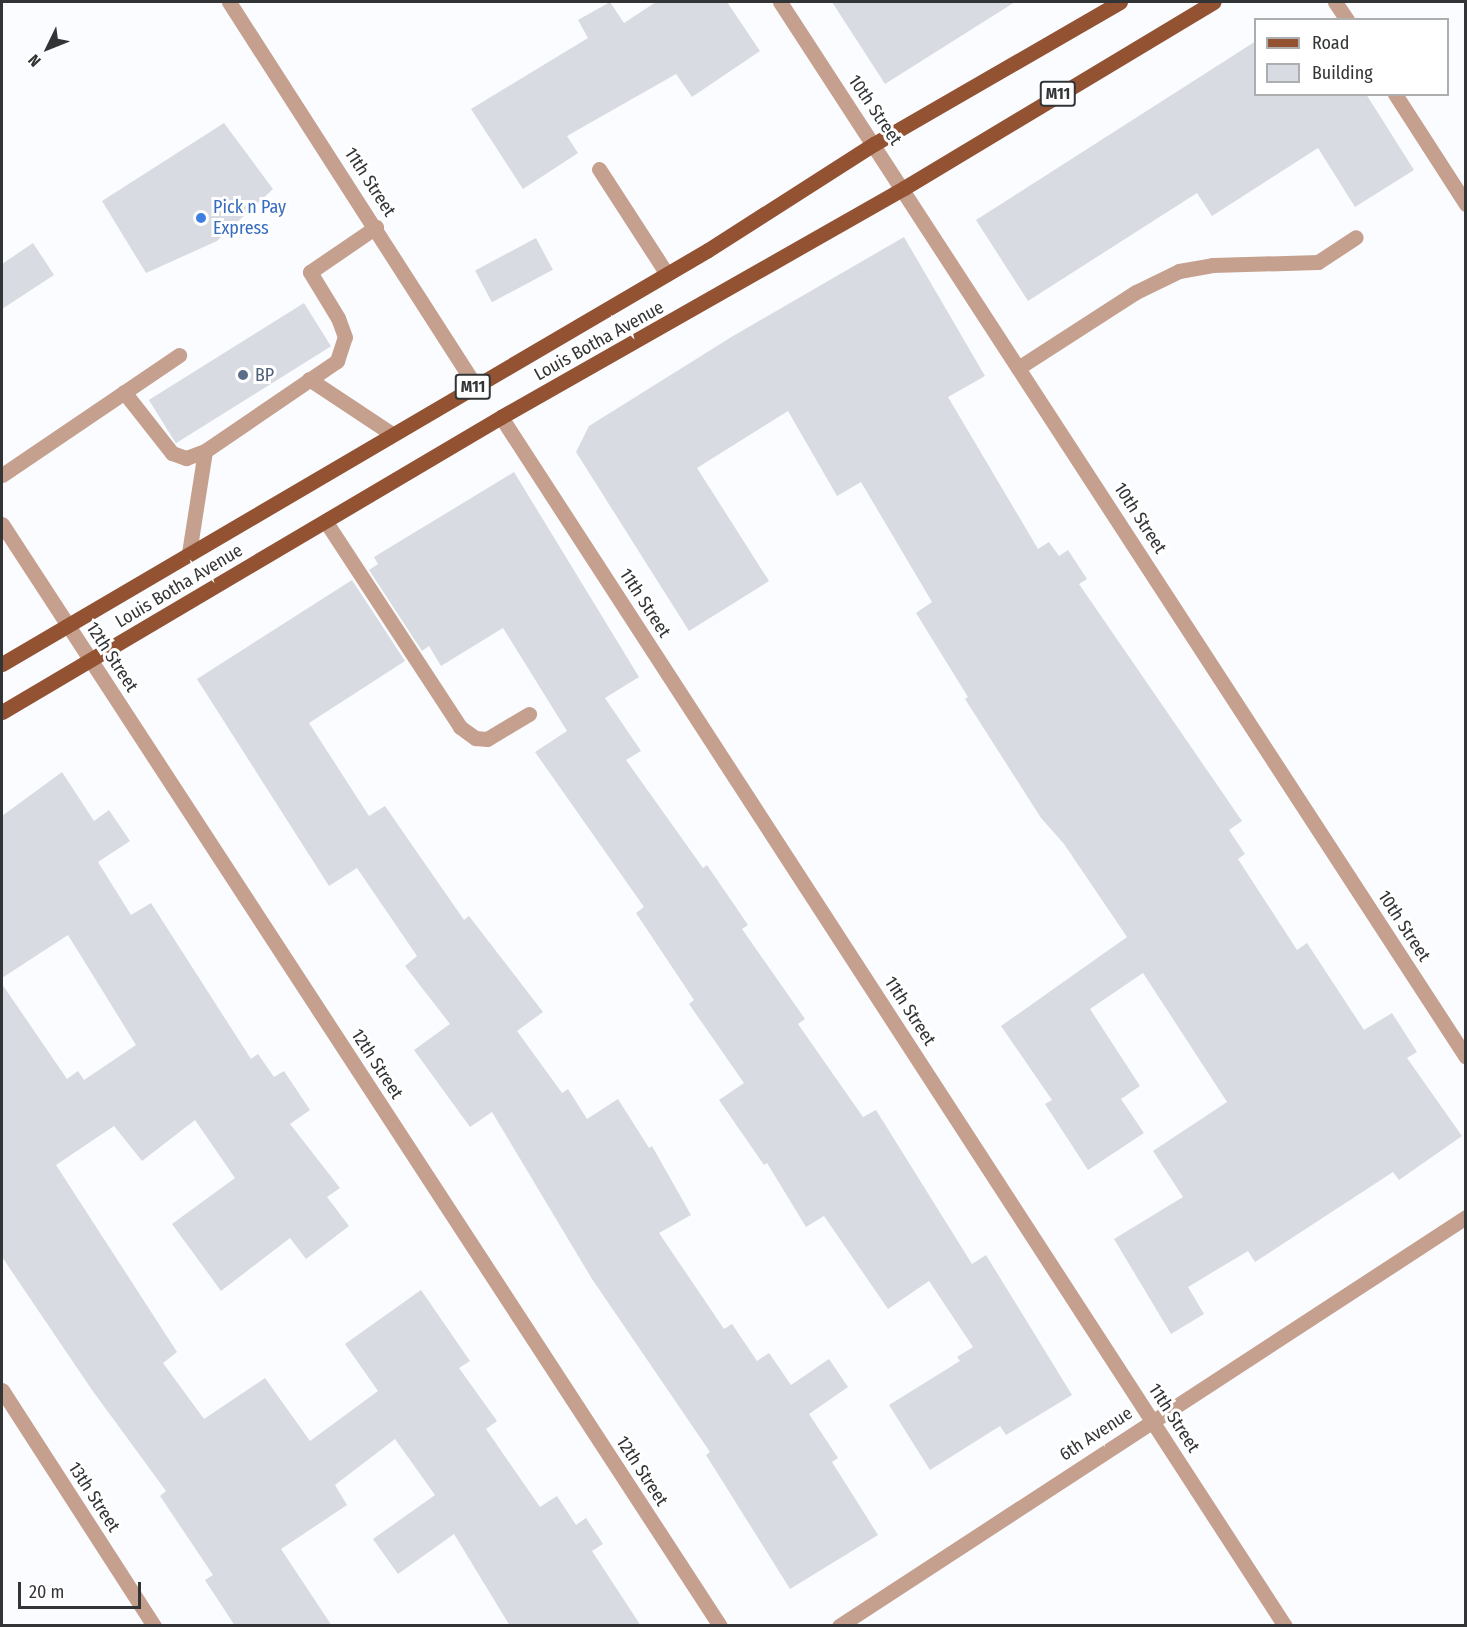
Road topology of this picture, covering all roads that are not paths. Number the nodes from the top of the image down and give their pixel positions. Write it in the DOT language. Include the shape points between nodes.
graph roads {
  1 [pos="229,2"];
  2 [pos="780,2"];
  3 [pos="1120,2"];
  4 [pos="1213,2"];
  5 [pos="1335,2"];
  6 [pos="1346,18"];
  7 [pos="1396,96"];
  8 [pos="874,144"];
  9 [pos="599,169"];
  10 [pos="904,188"];
  11 [pos="1466,204"];
  12 [pos="376,227"];
  13 [pos="1356,237"];
  14 [pos="667,274"];
  15 [pos="179,355"];
  16 [pos="1018,368"];
  17 [pos="309,379"];
  18 [pos="476,385"];
  19 [pos="124,392"];
  20 [pos="501,417"];
  21 [pos="392,434"];
  22 [pos="205,451"];
  23 [pos="2,475"];
  24 [pos="326,522"];
  25 [pos="2,524"];
  26 [pos="189,553"];
  27 [pos="68,624"];
  28 [pos="91,661"];
  29 [pos="2,664"];
  30 [pos="2,712"];
  31 [pos="529,714"];
  32 [pos="1466,1057"];
  33 [pos="1466,1217"];
  34 [pos="2,1390"];
  35 [pos="1153,1421"];
  36 [pos="154,1626"];
  37 [pos="720,1626"];
  38 [pos="839,1626"];
  39 [pos="1285,1626"];
  1 -- 12 [label="street, 11th Street"];
  2 -- 8 [label="street, 10th Street"];
  3 -- 8 [label="main road, Louis Botha Avenue / M11"];
  4 -- 10 [label="main road, Louis Botha Avenue / M11"];
  5 -- 6 [label="street"];
  7 -- 11 [label="street"];
  8 -- 10 [label="street, 10th Street"];
  8 -- 14 [label="main road, Louis Botha Avenue / M11"];
  9 -- 14 [label="street"];
  10 -- 16 [label="street, 10th Street"];
  10 -- 20 [label="main road, Louis Botha Avenue / M11"];
  12 -- 17 [label="street" via="310,272 339,318 345,338 337,361"];
  12 -- 18 [label="street, 11th Street"];
  13 -- 16 [label="street" via="1318,262 1212,265 1179,271 1136,292"];
  14 -- 18 [label="main road, Louis Botha Avenue / M11"];
  15 -- 19 [label="street"];
  16 -- 32 [label="street, 10th Street"];
  17 -- 21 [label="street"];
  17 -- 22 [label="street"];
  18 -- 21 [label="main road, Louis Botha Avenue / M11"];
  19 -- 22 [label="street" via="172,453 186,458"];
  19 -- 23 [label="street"];
  20 -- 24 [label="main road, Louis Botha Avenue / M11"];
  20 -- 35 [label="street, 11th Street"];
  21 -- 26 [label="main road, Louis Botha Avenue / M11"];
  22 -- 26 [label="street"];
  24 -- 28 [label="main road, Louis Botha Avenue / M11"];
  24 -- 31 [label="street" via="460,727 475,738 487,739"];
  25 -- 27 [label="street, 12th Street"];
  26 -- 27 [label="main road, Louis Botha Avenue / M11"];
  27 -- 28 [label="street, 12th Street"];
  27 -- 29 [label="main road, Louis Botha Avenue / M11"];
  28 -- 30 [label="main road, Louis Botha Avenue / M11"];
  28 -- 37 [label="street, 12th Street"];
  33 -- 35 [label="street, 6th Avenue"];
  34 -- 36 [label="street, 13th Street"];
  35 -- 38 [label="street, 6th Avenue"];
  35 -- 39 [label="street, 11th Street"];
}
